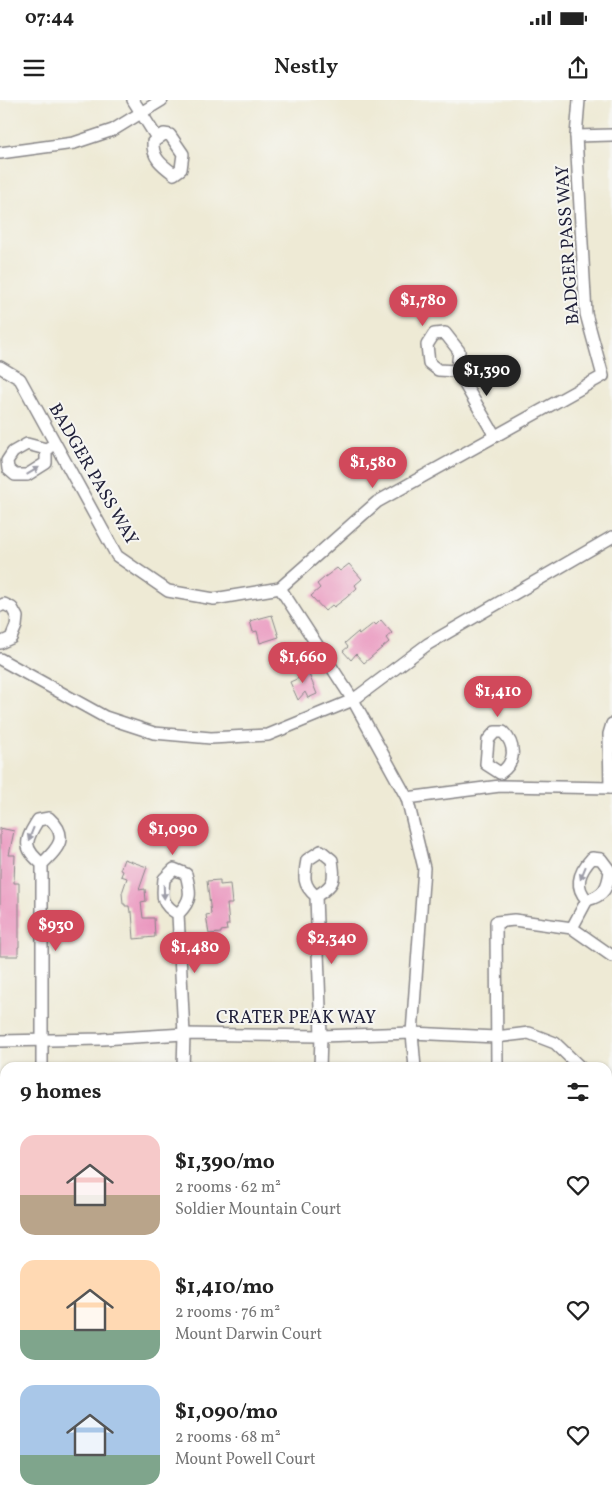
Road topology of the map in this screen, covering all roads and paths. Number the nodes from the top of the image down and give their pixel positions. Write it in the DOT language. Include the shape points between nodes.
graph roads {
  1 [pos="133,100"];
  2 [pos="162,100"];
  3 [pos="579,100"];
  4 [pos="141,114"];
  5 [pos="612,135"];
  6 [pos="576,136"];
  7 [pos="157,138"];
  8 [pos="0,153"];
  9 [pos="0,367"];
  10 [pos="457,372"];
  11 [pos="495,436"];
  12 [pos="612,537"];
  13 [pos="280,588"];
  14 [pos="0,606"];
  15 [pos="0,643"];
  16 [pos="0,659"];
  17 [pos="353,700"];
  18 [pos="612,724"];
  19 [pos="500,773"];
  20 [pos="500,786"];
  21 [pos="611,788"];
  22 [pos="408,798"];
  23 [pos="42,864"];
  24 [pos="316,896"];
  25 [pos="587,900"];
  26 [pos="178,914"];
  27 [pos="572,928"];
  28 [pos="612,956"];
  29 [pos="412,1033"];
  30 [pos="184,1034"];
  31 [pos="321,1036"];
  32 [pos="496,1037"];
  33 [pos="43,1040"];
  34 [pos="0,1041"];
  35 [pos="42,1062"];
  36 [pos="183,1062"];
  37 [pos="320,1062"];
  38 [pos="414,1062"];
  39 [pos="497,1062"];
  40 [pos="575,1062"];
  1 -- 4 [label="street"];
  2 -- 4 [label="street"];
  3 -- 6 [label="street, BADGER PASS WAY"];
  4 -- 7 [label="street"];
  4 -- 8 [label="street" via="113,130 74,143"];
  5 -- 6 [label="street"];
  6 -- 11 [label="street, BADGER PASS WAY" via="586,314 603,376"];
  9 -- 13 [label="street, BADGER PASS WAY" via="20,379 51,447 117,556 168,591 214,599"];
  10 -- 11 [label="street"];
  11 -- 13 [label="street, BADGER PASS WAY" via="377,502"];
  12 -- 17 [label="street" via="428,644"];
  13 -- 17 [label="street"];
  14 -- 15 [label="street" via="4,604 12,608 17,617 10,638"];
  16 -- 17 [label="street" via="105,717 154,733 211,738 268,735"];
  17 -- 22 [label="street"];
  18 -- 21 [label="street" via="609,734"];
  19 -- 20 [label="street"];
  20 -- 21 [label="street"];
  20 -- 22 [label="street"];
  22 -- 29 [label="street" via="424,868"];
  23 -- 33 [label="street"];
  24 -- 31 [label="street"];
  25 -- 27 [label="street"];
  26 -- 30 [label="street"];
  27 -- 28 [label="street"];
  27 -- 32 [label="street" via="514,920 496,922"];
  29 -- 31 [label="street, CRATER PEAK WAY"];
  29 -- 32 [label="street, CRATER PEAK WAY"];
  29 -- 38 [label="street"];
  30 -- 31 [label="street, CRATER PEAK WAY"];
  30 -- 33 [label="street, CRATER PEAK WAY"];
  30 -- 36 [label="street"];
  31 -- 37 [label="street"];
  32 -- 39 [label="street"];
  32 -- 40 [label="street, CRATER PEAK WAY" via="528,1033 555,1043"];
  33 -- 34 [label="street, CRATER PEAK WAY"];
  33 -- 35 [label="street"];
}
